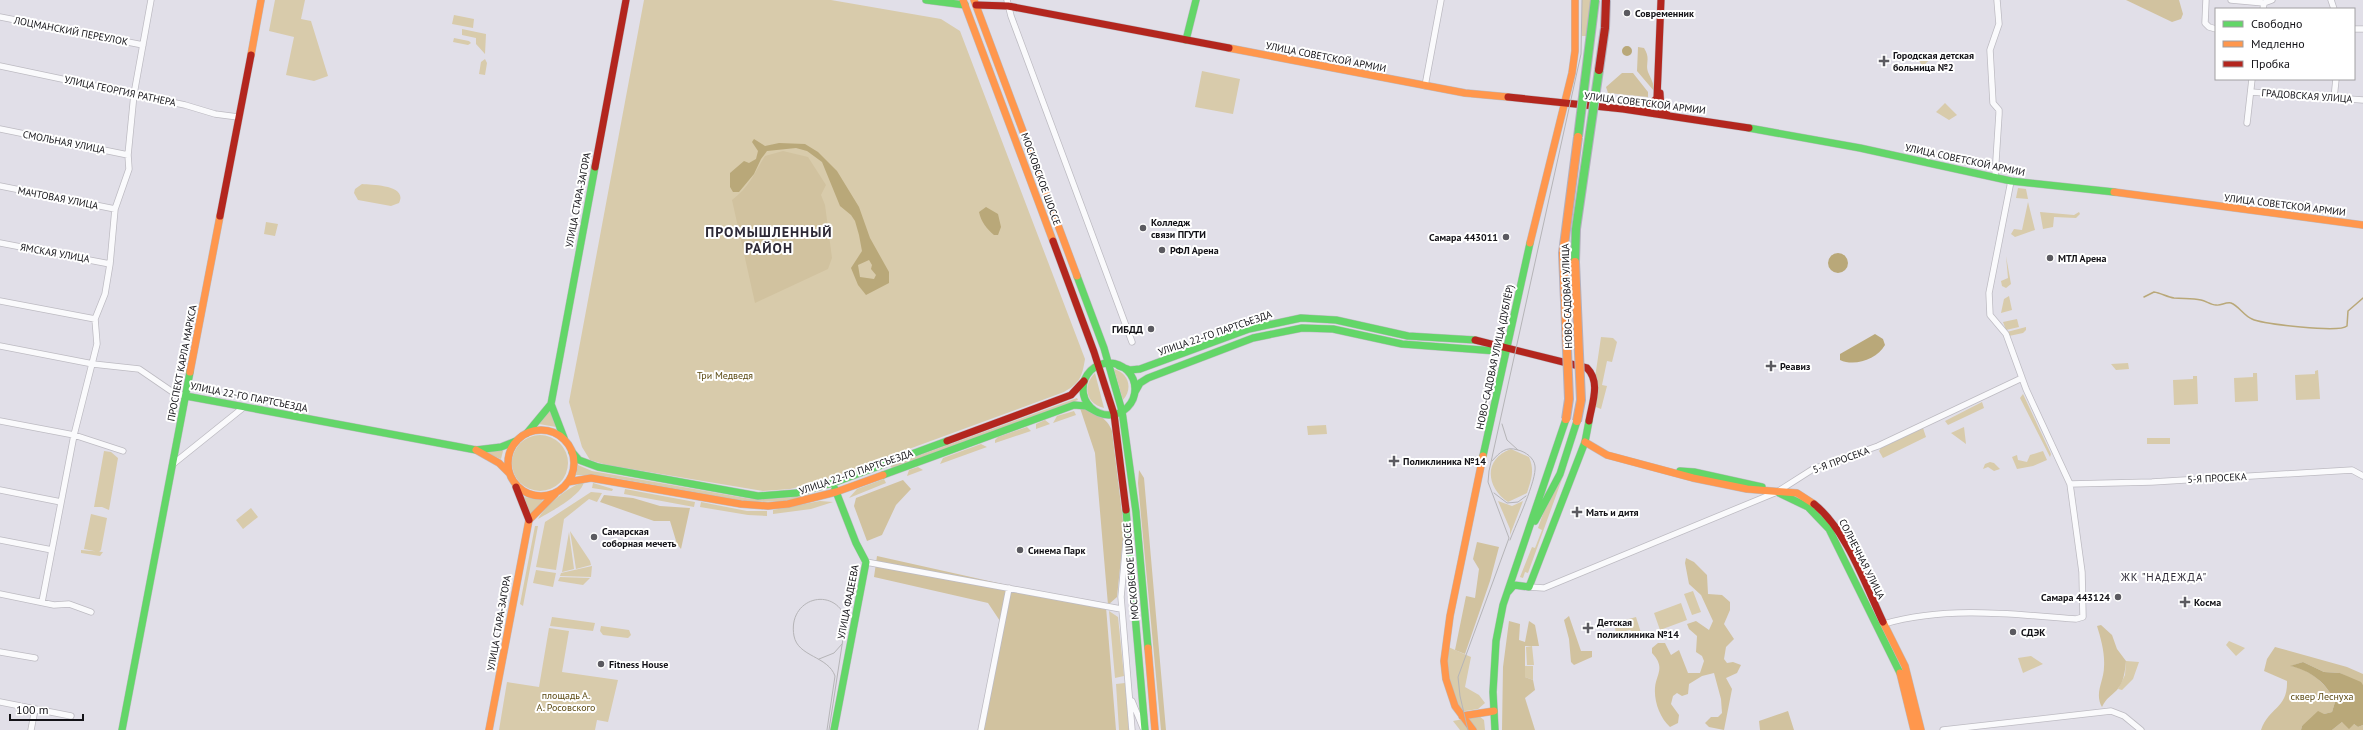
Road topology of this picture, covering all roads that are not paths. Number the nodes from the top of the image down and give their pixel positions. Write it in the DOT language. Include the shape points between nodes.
graph roads {
  1 [pos="151,0"];
  2 [pos="261,0"];
  3 [pos="626,0"];
  4 [pos="926,0"];
  5 [pos="1196,0"];
  6 [pos="1441,0"];
  7 [pos="1575,0"];
  8 [pos="1595,0"];
  9 [pos="1606,0"];
  10 [pos="1660,0"];
  11 [pos="1997,0"];
  12 [pos="2206,0"];
  13 [pos="2231,0"];
  14 [pos="2272,0"];
  15 [pos="970,3"];
  16 [pos="1007,3"];
  17 [pos="2263,6"];
  18 [pos="0,17"];
  19 [pos="2215,29"];
  20 [pos="1186,40"];
  21 [pos="143,45"];
  22 [pos="0,66"];
  23 [pos="1659,70"];
  24 [pos="2252,80"];
  25 [pos="2336,80"];
  26 [pos="1425,86"];
  27 [pos="2251,92"];
  28 [pos="134,94"];
  29 [pos="2334,98"];
  30 [pos="2363,100"];
  31 [pos="1565,104"];
  32 [pos="1623,109"];
  33 [pos="1671,115"];
  34 [pos="238,117"];
  35 [pos="2247,123"];
  36 [pos="0,129"];
  37 [pos="128,155"];
  38 [pos="1995,176"];
  39 [pos="2011,181"];
  40 [pos="0,186"];
  41 [pos="115,210"];
  42 [pos="2363,225"];
  43 [pos="0,243"];
  44 [pos="110,264"];
  45 [pos="0,300"];
  46 [pos="95,319"];
  47 [pos="1132,342"];
  48 [pos="0,346"];
  49 [pos="1507,348"];
  50 [pos="93,364"];
  51 [pos="1103,364"];
  52 [pos="1119,366"];
  53 [pos="2022,378"];
  54 [pos="1084,381"];
  55 [pos="1135,392"];
  56 [pos="186,396"];
  57 [pos="551,404"];
  58 [pos="244,407"];
  59 [pos="1095,411"];
  60 [pos="1118,412"];
  61 [pos="0,421"];
  62 [pos="527,432"];
  63 [pos="74,435"];
  64 [pos="564,438"];
  65 [pos="516,441"];
  66 [pos="1585,442"];
  67 [pos="476,450"];
  68 [pos="123,451"];
  69 [pos="572,452"];
  70 [pos="887,463"];
  71 [pos="173,464"];
  72 [pos="872,469"];
  73 [pos="890,472"];
  74 [pos="509,473"];
  75 [pos="2363,476"];
  76 [pos="875,478"];
  77 [pos="568,482"];
  78 [pos="514,483"];
  79 [pos="833,483"];
  80 [pos="2070,484"];
  81 [pos="0,490"];
  82 [pos="836,492"];
  83 [pos="1777,492"];
  84 [pos="555,494"];
  85 [pos="61,502"];
  86 [pos="1130,512"];
  87 [pos="529,520"];
  88 [pos="1128,530"];
  89 [pos="1528,534"];
  90 [pos="0,540"];
  91 [pos="52,550"];
  92 [pos="866,562"];
  93 [pos="1529,587"];
  94 [pos="1009,588"];
  95 [pos="0,594"];
  96 [pos="1506,594"];
  97 [pos="42,602"];
  98 [pos="1121,609"];
  99 [pos="91,612"];
  100 [pos="1884,624"];
  101 [pos="0,652"];
  102 [pos="35,658"];
  103 [pos="1130,695"];
  104 [pos="0,702"];
  105 [pos="36,709"];
  106 [pos="1494,711"];
  107 [pos="71,716"];
  108 [pos="1462,716"];
  109 [pos="31,730"];
  110 [pos="122,730"];
  111 [pos="489,730"];
  112 [pos="834,730"];
  113 [pos="982,730"];
  114 [pos="1132,730"];
  115 [pos="1144,730"];
  116 [pos="1150,730"];
  117 [pos="1155,730"];
  118 [pos="1473,730"];
  119 [pos="1495,730"];
  120 [pos="1914,730"];
  121 [pos="1921,730"];
  122 [pos="1943,730"];
  123 [pos="2141,730"];
  1 -- 21 [label="street"];
  2 -- 34 [label="main road, ПРОСПЕКТ КАРЛА МАРКСА"];
  3 -- 57 [label="main road, УЛИЦА СТАРА-ЗАГОРА"];
  4 -- 15 [label="main road, УЛИЦА СОВЕТСКОЙ АРМИИ"];
  5 -- 20 [label="main road"];
  6 -- 26 [label="street"];
  7 -- 31 [label="main road, НОВО-САДОВАЯ УЛИЦА (ДУБЛЁР)" via="1574,62"];
  8 -- 89 [label="main road, НОВО-САДОВАЯ УЛИЦА, bridge" via="1563,253 1569,399 1564,428 1542,486"];
  9 -- 89 [label="main road, НОВО-САДОВАЯ УЛИЦА, bridge" via="1605,28 1576,229 1575,283 1581,400 1575,431 1560,474"];
  10 -- 23 [label="main road"];
  11 -- 38 [label="street" via="1999,24 1990,50 1993,103 1999,110"];
  12 -- 19 [label="street" via="2205,23"];
  13 -- 17 [label="street"];
  14 -- 17 [label="street"];
  15 -- 16 [label="main road, УЛИЦА СОВЕТСКОЙ АРМИИ"];
  15 -- 51 [label="main road, МОСКОВСКОЕ ШОССЕ"];
  16 -- 20 [label="main road, УЛИЦА СОВЕТСКОЙ АРМИИ"];
  16 -- 47 [label="street"];
  18 -- 21 [label="street, ЛОЦМАНСКИЙ ПЕРЕУЛОК"];
  20 -- 26 [label="main road, УЛИЦА СОВЕТСКОЙ АРМИИ"];
  21 -- 28 [label="street"];
  22 -- 28 [label="street, УЛИЦА ГЕОРГИЯ РАТНЕРА"];
  23 -- 32 [label="main road" via="1658,95 1655,102 1645,107"];
  23 -- 33 [label="main road" via="1661,108"];
  24 -- 27 [label="street"];
  25 -- 29 [label="street"];
  26 -- 31 [label="main road, УЛИЦА СОВЕТСКОЙ АРМИИ"];
  27 -- 29 [label="street, ГРАДОВСКАЯ УЛИЦА"];
  27 -- 35 [label="street"];
  28 -- 34 [label="street, УЛИЦА ГЕОРГИЯ РАТНЕРА" via="214,114"];
  28 -- 37 [label="street"];
  29 -- 30 [label="street, ГРАДОВСКАЯ УЛИЦА"];
  31 -- 32 [label="main road, УЛИЦА СОВЕТСКОЙ АРМИИ"];
  31 -- 49 [label="main road, НОВО-САДОВАЯ УЛИЦА (ДУБЛЁР)" via="1541,195"];
  32 -- 33 [label="main road, УЛИЦА СОВЕТСКОЙ АРМИИ"];
  33 -- 38 [label="main road, УЛИЦА СОВЕТСКОЙ АРМИИ" via="1860,148"];
  34 -- 56 [label="main road, ПРОСПЕКТ КАРЛА МАРКСА"];
  36 -- 37 [label="street, СМОЛЬНАЯ УЛИЦА"];
  37 -- 41 [label="street" via="129,169"];
  38 -- 39 [label="main road, УЛИЦА СОВЕТСКОЙ АРМИИ"];
  39 -- 42 [label="main road, УЛИЦА СОВЕТСКОЙ АРМИИ"];
  39 -- 53 [label="street" via="1989,306 1992,319 2006,334"];
  40 -- 41 [label="street, МАЧТОВАЯ УЛИЦА"];
  41 -- 44 [label="street"];
  43 -- 44 [label="street, ЯМСКАЯ УЛИЦА"];
  44 -- 46 [label="street" via="105,294"];
  45 -- 46 [label="street"];
  46 -- 50 [label="street" via="97,344"];
  48 -- 50 [label="street, УЛИЦА 22-ГО ПАРТСЪЕЗДА"];
  49 -- 52 [label="main road, УЛИЦА 22-ГО ПАРТСЪЕЗДА" via="1483,340 1408,336 1336,320 1301,318 1262,325 1140,369 1130,370"];
  49 -- 55 [label="main road, УЛИЦА 22-ГО ПАРТСЪЕЗДА" via="1496,351 1402,344 1333,329 1295,328 1253,338 1148,378 1140,383"];
  49 -- 66 [label="main road, УЛИЦА 22-ГО ПАРТСЪЕЗДА" via="1583,367 1593,374 1596,382"];
  49 -- 108 [label="main road, НОВО-САДОВАЯ УЛИЦА (ДУБЛЁР)" via="1462,555 1444,661 1446,679 1455,706"];
  50 -- 56 [label="street, УЛИЦА 22-ГО ПАРТСЪЕЗДА" via="139,369 174,393"];
  50 -- 63 [label="street"];
  51 -- 52 [label="main road"];
  51 -- 54 [label="main road" via="1089,372"];
  51 -- 60 [label="main road, МОСКОВСКОЕ ШОССЕ"];
  52 -- 55 [label="main road" via="1133,380"];
  53 -- 80 [label="street"];
  53 -- 83 [label="street, 5-Я ПРОСЕКА" via="1878,446 1813,468"];
  54 -- 59 [label="main road" via="1083,395"];
  54 -- 70 [label="main road, УЛИЦА 22-ГО ПАРТСЪЕЗДА" via="1070,395"];
  55 -- 60 [label="main road" via="1130,404"];
  56 -- 58 [label="main road, УЛИЦА 22-ГО ПАРТСЪЕЗДА"];
  56 -- 71 [label="main road, ПРОСПЕКТ КАРЛА МАРКСА"];
  57 -- 62 [label="main road"];
  57 -- 64 [label="main road"];
  58 -- 67 [label="main road, УЛИЦА 22-ГО ПАРТСЪЕЗДА"];
  58 -- 71 [label="street"];
  59 -- 60 [label="main road" via="1106,415"];
  59 -- 73 [label="main road, УЛИЦА 22-ГО ПАРТСЪЕЗДА" via="1086,406 1074,405"];
  60 -- 86 [label="main road, МОСКОВСКОЕ ШОССЕ"];
  60 -- 88 [label="main road, МОСКОВСКОЕ ШОССЕ"];
  60 -- 117 [label="main road, МОСКОВСКОЕ ШОССЕ" via="1133,489"];
  61 -- 63 [label="street"];
  62 -- 64 [label="main road" via="539,429"];
  62 -- 65 [label="main road"];
  63 -- 68 [label="street"];
  63 -- 85 [label="street"];
  64 -- 69 [label="main road"];
  65 -- 67 [label="main road, УЛИЦА 22-ГО ПАРТСЪЕЗДА" via="501,447"];
  65 -- 74 [label="main road" via="508,461"];
  66 -- 83 [label="main road" via="1607,455 1668,470 1749,483"];
  66 -- 93 [label="main road"];
  67 -- 74 [label="main road, УЛИЦА 22-ГО ПАРТСЪЕЗДА" via="499,463"];
  69 -- 77 [label="main road" via="574,464"];
  69 -- 79 [label="main road, УЛИЦА 22-ГО ПАРТСЪЕЗДА" via="579,460 594,466 739,494 778,496"];
  70 -- 72 [label="main road, УЛИЦА 22-ГО ПАРТСЪЕЗДА"];
  70 -- 73 [label="main road"];
  71 -- 110 [label="main road, ПРОСПЕКТ КАРЛА МАРКСА"];
  72 -- 76 [label="main road"];
  72 -- 79 [label="main road, УЛИЦА 22-ГО ПАРТСЪЕЗДА"];
  73 -- 76 [label="main road, УЛИЦА 22-ГО ПАРТСЪЕЗДА"];
  74 -- 78 [label="main road"];
  75 -- 80 [label="street, 5-Я ПРОСЕКА" via="2352,470 2152,482"];
  76 -- 82 [label="main road, УЛИЦА 22-ГО ПАРТСЪЕЗДА"];
  77 -- 82 [label="main road, УЛИЦА 22-ГО ПАРТСЪЕЗДА" via="591,478 741,504 768,506 800,502"];
  77 -- 84 [label="main road"];
  78 -- 84 [label="main road" via="534,495"];
  78 -- 87 [label="main road"];
  79 -- 82 [label="main road, УЛИЦА ФАДЕЕВА"];
  80 -- 100 [label="street" via="2082,572 2083,617 2076,619 1992,612 1922,616"];
  81 -- 85 [label="street"];
  82 -- 92 [label="main road, УЛИЦА ФАДЕЕВА" via="856,544"];
  83 -- 93 [label="street, 5-Я ПРОСЕКА" via="1544,588"];
  83 -- 100 [label="main road, СОЛНЕЧНАЯ УЛИЦА" via="1804,496 1830,519 1850,553"];
  83 -- 120 [label="main road, СОЛНЕЧНАЯ УЛИЦА" via="1808,507 1829,530 1900,673"];
  84 -- 87 [label="main road"];
  85 -- 91 [label="street"];
  86 -- 88 [label="street"];
  86 -- 116 [label="main road, МОСКОВСКОЕ ШОССЕ"];
  87 -- 111 [label="main road, УЛИЦА СТАРА-ЗАГОРА"];
  88 -- 98 [label="street"];
  88 -- 115 [label="main road, МОСКОВСКОЕ ШОССЕ"];
  89 -- 96 [label="main road, НОВО-САДОВАЯ УЛИЦА"];
  90 -- 91 [label="street"];
  91 -- 97 [label="street"];
  92 -- 94 [label="street"];
  92 -- 112 [label="main road, УЛИЦА ФАДЕЕВА"];
  93 -- 96 [label="main road" via="1514,585"];
  94 -- 98 [label="street"];
  94 -- 113 [label="street"];
  95 -- 97 [label="street"];
  96 -- 106 [label="main road, НОВО-САДОВАЯ УЛИЦА" via="1496,641"];
  97 -- 99 [label="street" via="68,604"];
  98 -- 103 [label="street"];
  100 -- 121 [label="main road, СОЛНЕЧНАЯ УЛИЦА" via="1905,666"];
  101 -- 102 [label="street"];
  103 -- 114 [label="street"];
  103 -- 115 [label="street"];
  104 -- 105 [label="street"];
  105 -- 107 [label="street"];
  105 -- 109 [label="street"];
  106 -- 108 [label="main road"];
  106 -- 119 [label="main road, НОВО-САДОВАЯ УЛИЦА"];
  108 -- 118 [label="main road, НОВО-САДОВАЯ УЛИЦА (ДУБЛЁР)"];
  122 -- 123 [label="street" via="2111,710 2124,716"];
}
